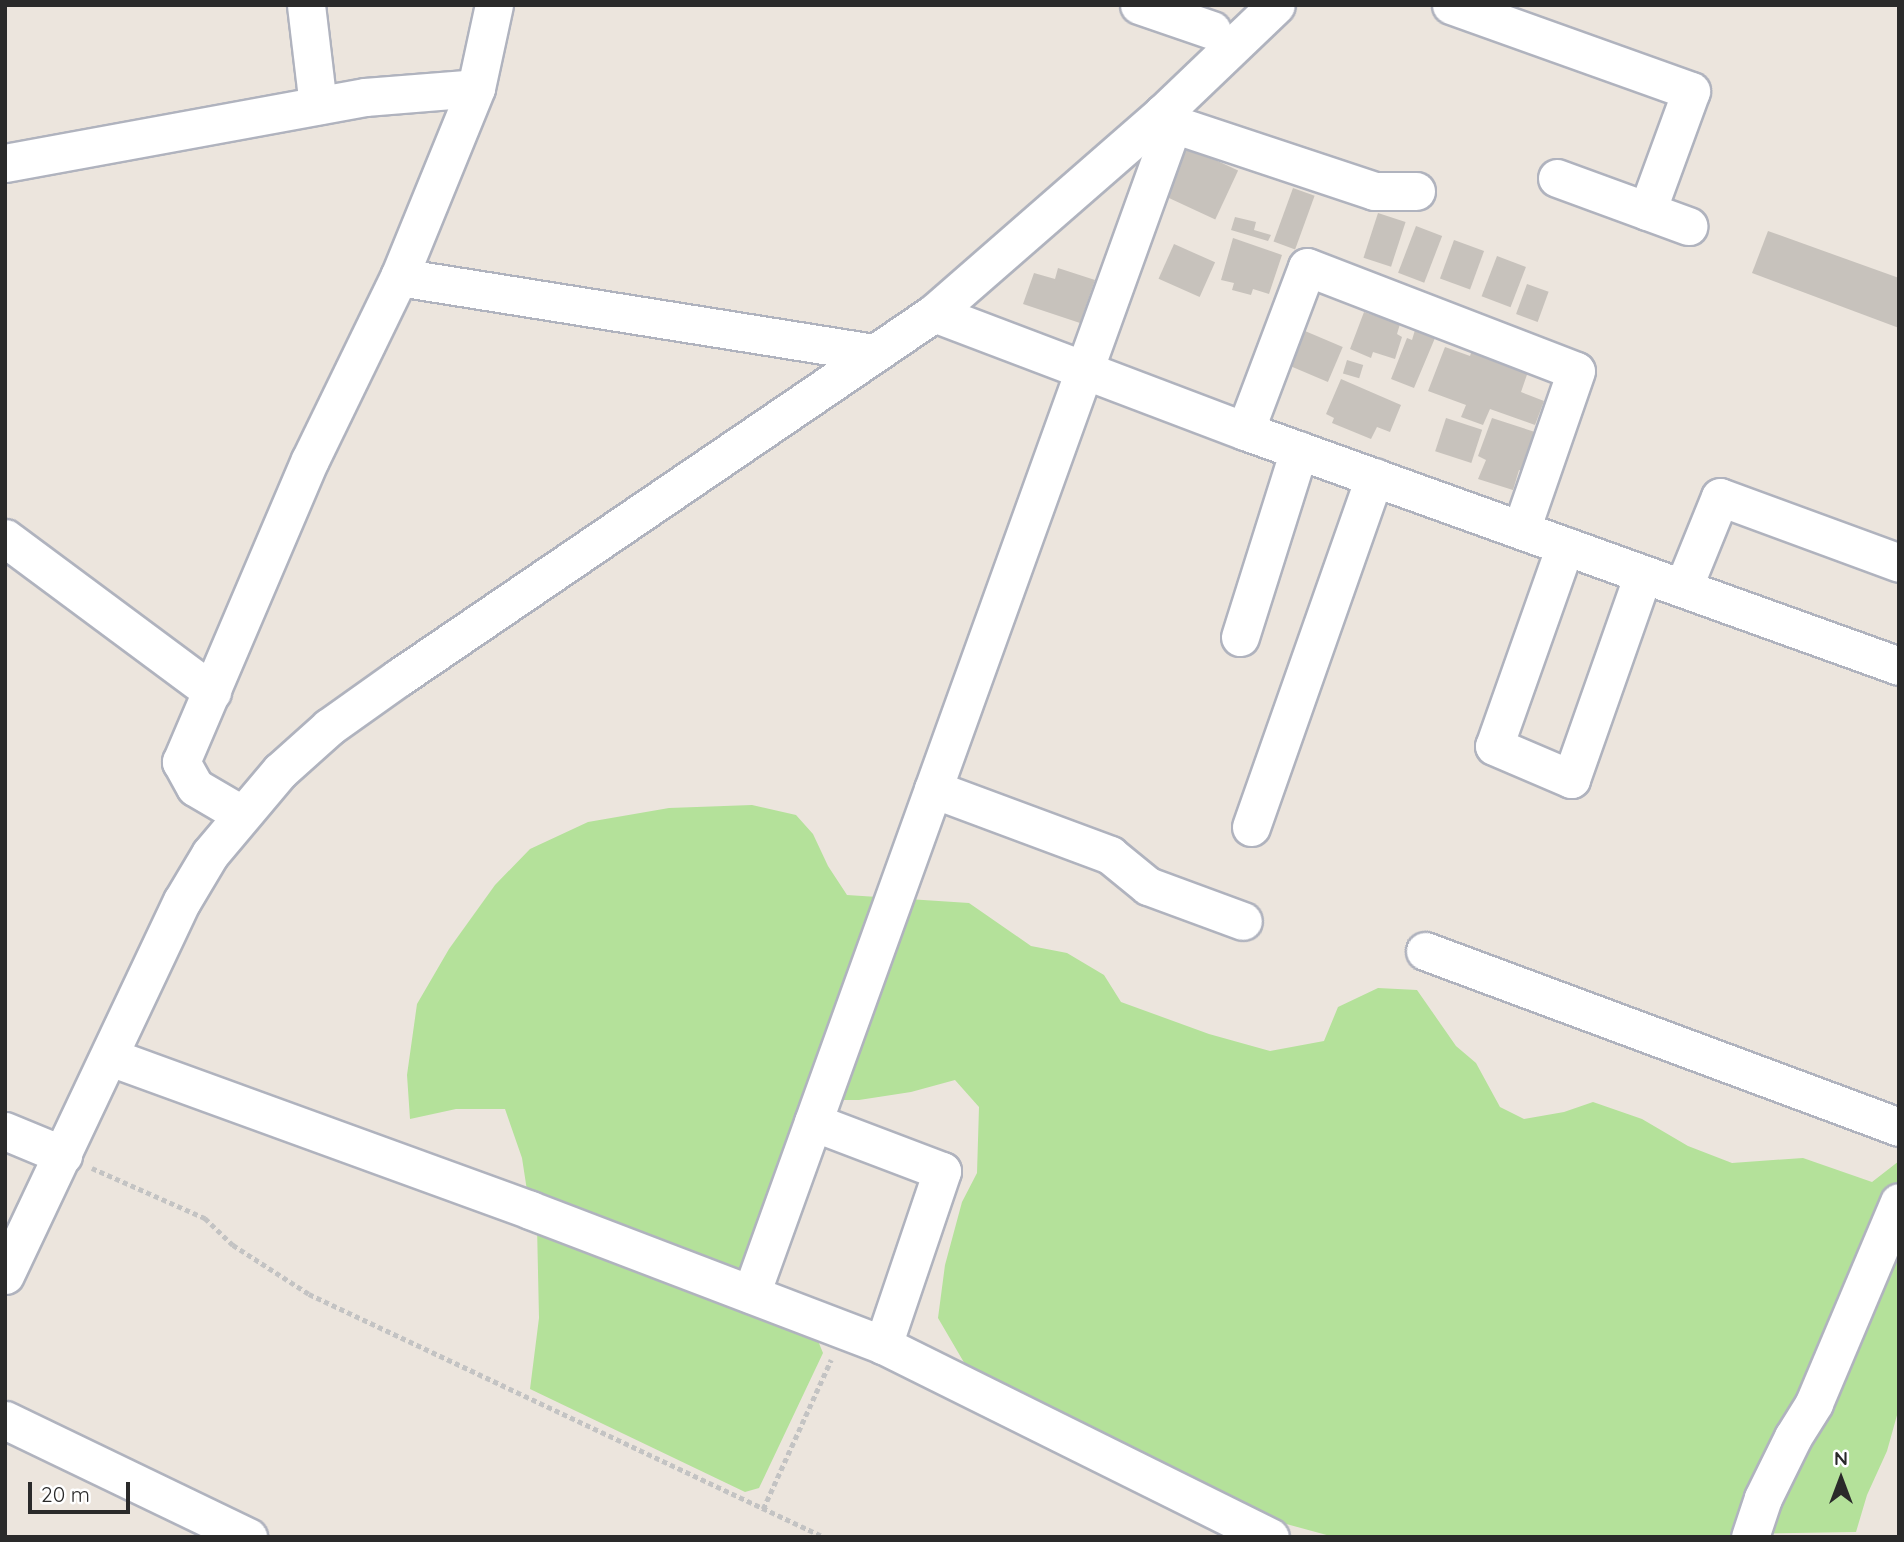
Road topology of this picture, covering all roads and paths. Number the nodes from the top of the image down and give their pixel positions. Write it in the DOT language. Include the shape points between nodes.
graph roads {
  1 [pos="306,5"];
  2 [pos="494,5"];
  3 [pos="1139,5"];
  4 [pos="1276,5"];
  5 [pos="1451,5"];
  6 [pos="1220,28"];
  7 [pos="476,88"];
  8 [pos="318,105"];
  9 [pos="1168,118"];
  10 [pos="5,163"];
  11 [pos="1557,178"];
  12 [pos="1416,191"];
  13 [pos="1647,211"];
  14 [pos="1688,226"];
  15 [pos="399,277"];
  16 [pos="934,313"];
  17 [pos="873,353"];
  18 [pos="1082,371"];
  19 [pos="1245,431"];
  20 [pos="1299,450"];
  21 [pos="1374,477"];
  22 [pos="1521,530"];
  23 [pos="5,538"];
  24 [pos="1565,546"];
  25 [pos="1899,563"];
  26 [pos="1643,574"];
  27 [pos="1684,588"];
  28 [pos="1240,637"];
  29 [pos="1899,666"];
  30 [pos="212,692"];
  31 [pos="933,789"];
  32 [pos="242,814"];
  33 [pos="1251,827"];
  34 [pos="1243,921"];
  35 [pos="1425,951"];
  36 [pos="110,1057"];
  37 [pos="813,1122"];
  38 [pos="1899,1127"];
  39 [pos="5,1131"];
  40 [pos="63,1155"];
  41 [pos="1899,1202"];
  42 [pos="5,1275"];
  43 [pos="751,1294"];
  44 [pos="844,1332"];
  45 [pos="883,1345"];
  46 [pos="5,1420"];
  47 [pos="763,1509"];
  48 [pos="248,1537"];
  49 [pos="824,1537"];
  50 [pos="1270,1537"];
  51 [pos="1750,1537"];
  1 -- 8 [label="street"];
  2 -- 7 [label="street"];
  3 -- 6 [label="street"];
  4 -- 6 [label="street"];
  5 -- 13 [label="street" via="1691,91"];
  6 -- 9 [label="street"];
  7 -- 8 [label="street"];
  7 -- 15 [label="street"];
  8 -- 10 [label="street"];
  9 -- 12 [label="street" via="1374,191"];
  9 -- 16 [label="street"];
  9 -- 18 [label="street"];
  11 -- 13 [label="street"];
  13 -- 14 [label="street"];
  15 -- 17 [label="street"];
  15 -- 30 [label="street" via="310,460"];
  16 -- 17 [label="street"];
  16 -- 18 [label="street"];
  17 -- 32 [label="street" via="329,727"];
  18 -- 19 [label="street"];
  18 -- 31 [label="street"];
  19 -- 20 [label="street"];
  19 -- 22 [label="street" via="1307,267 1576,371"];
  20 -- 21 [label="street"];
  20 -- 28 [label="street"];
  21 -- 22 [label="street"];
  21 -- 33 [label="street"];
  22 -- 24 [label="street"];
  23 -- 30 [label="street"];
  24 -- 26 [label="street"];
  24 -- 26 [label="street" via="1494,746 1571,779"];
  25 -- 27 [label="street" via="1720,498"];
  26 -- 27 [label="street"];
  27 -- 29 [label="street"];
  30 -- 32 [label="street" via="181,762 195,787"];
  31 -- 34 [label="street" via="1110,855 1147,886"];
  31 -- 37 [label="street"];
  32 -- 36 [label="street" via="210,854 182,901"];
  35 -- 38 [label="street"];
  36 -- 40 [label="street"];
  36 -- 43 [label="street"];
  37 -- 43 [label="street"];
  37 -- 45 [label="street" via="942,1171"];
  39 -- 40 [label="street"];
  40 -- 42 [label="street"];
  40 -- 47 [label="path" via="205,1218 233,1245 309,1294"];
  41 -- 51 [label="street" via="1814,1403 1769,1486"];
  43 -- 44 [label="street"];
  44 -- 45 [label="street"];
  44 -- 47 [label="path"];
  45 -- 50 [label="street"];
  46 -- 48 [label="street"];
  47 -- 49 [label="path"];
}
